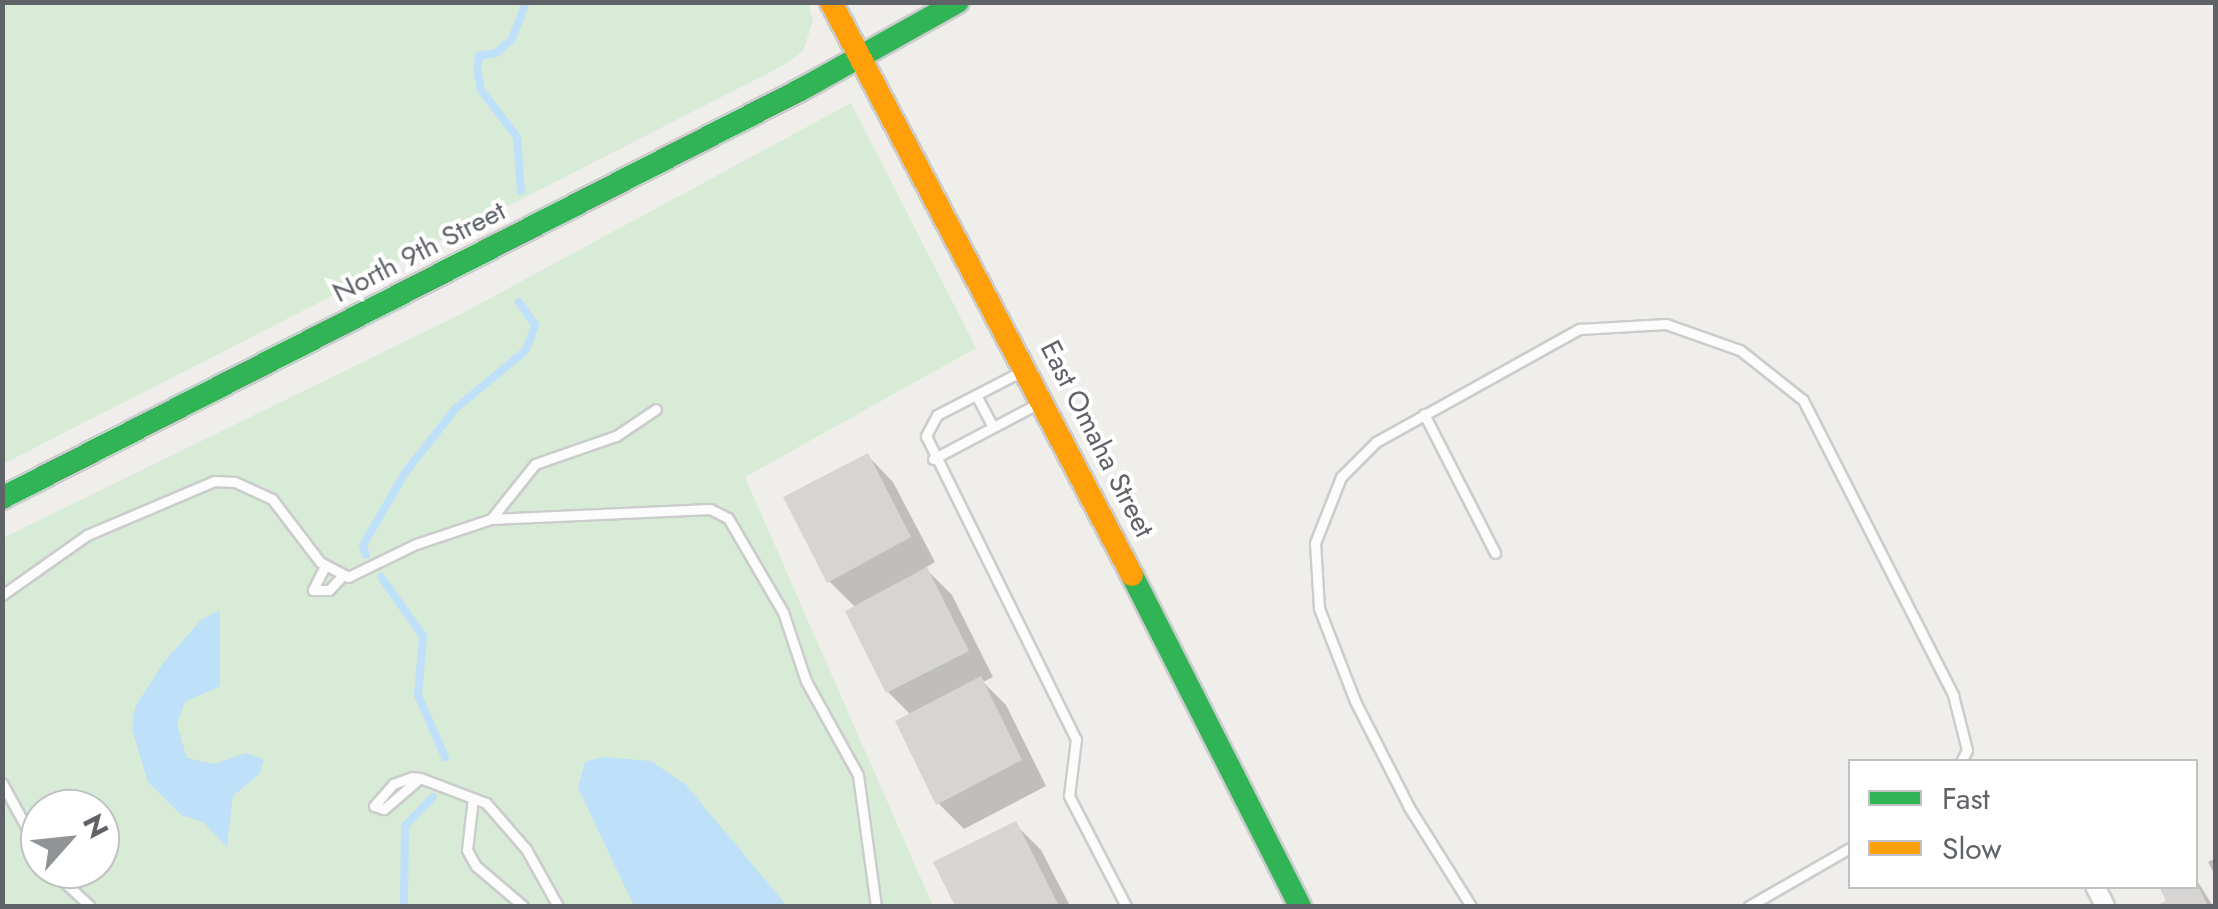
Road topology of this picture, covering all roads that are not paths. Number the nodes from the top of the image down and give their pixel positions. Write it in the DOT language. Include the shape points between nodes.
graph roads {
  1 [pos="831,2"];
  2 [pos="958,2"];
  3 [pos="860,55"];
  4 [pos="1027,368"];
  5 [pos="976,395"];
  6 [pos="1044,400"];
  7 [pos="656,409"];
  8 [pos="1424,414"];
  9 [pos="992,426"];
  10 [pos="933,459"];
  11 [pos="2,498"];
  12 [pos="491,520"];
  13 [pos="1495,552"];
  14 [pos="326,566"];
  15 [pos="341,577"];
  16 [pos="2,595"];
  17 [pos="1962,759"];
  18 [pos="420,778"];
  19 [pos="2,784"];
  20 [pos="473,798"];
  21 [pos="20,816"];
  22 [pos="1848,849"];
  23 [pos="72,889"];
  24 [pos="90,906"];
  25 [pos="523,906"];
  26 [pos="558,906"];
  27 [pos="876,906"];
  28 [pos="1126,906"];
  29 [pos="1300,906"];
  30 [pos="1471,906"];
  31 [pos="1749,906"];
  1 -- 3 [label="street, East Omaha Street"];
  2 -- 3 [label="street, North 9th Street"];
  3 -- 4 [label="street, East Omaha Street"];
  3 -- 11 [label="street, North 9th Street"];
  4 -- 5 [label="lane"];
  4 -- 6 [label="street, East Omaha Street"];
  5 -- 9 [label="lane"];
  5 -- 10 [label="lane" via="931,421 926,436"];
  6 -- 9 [label="lane"];
  6 -- 29 [label="street, East Omaha Street"];
  7 -- 12 [label="lane" via="616,436 535,464"];
  8 -- 13 [label="lane"];
  8 -- 17 [label="lane" via="1578,329 1666,324 1740,350 1803,400 1953,695 1967,750"];
  8 -- 30 [label="lane" via="1376,442 1341,476 1318,528 1316,592 1361,714"];
  9 -- 10 [label="lane"];
  10 -- 28 [label="lane" via="1076,739 1069,796"];
  12 -- 15 [label="lane"];
  12 -- 27 [label="lane" via="680,507 728,518 782,612 806,681 858,775"];
  14 -- 15 [label="lane"];
  14 -- 15 [label="lane" via="314,590 328,590"];
  14 -- 16 [label="lane" via="272,499 236,482 214,481 87,535"];
  18 -- 18 [label="lane" via="393,784 374,806 384,809"];
  18 -- 20 [label="lane"];
  19 -- 21 [label="lane"];
  20 -- 25 [label="lane" via="467,850"];
  20 -- 26 [label="lane" via="501,815"];
  22 -- 31 [label="lane"];
  23 -- 24 [label="lane"];
}
